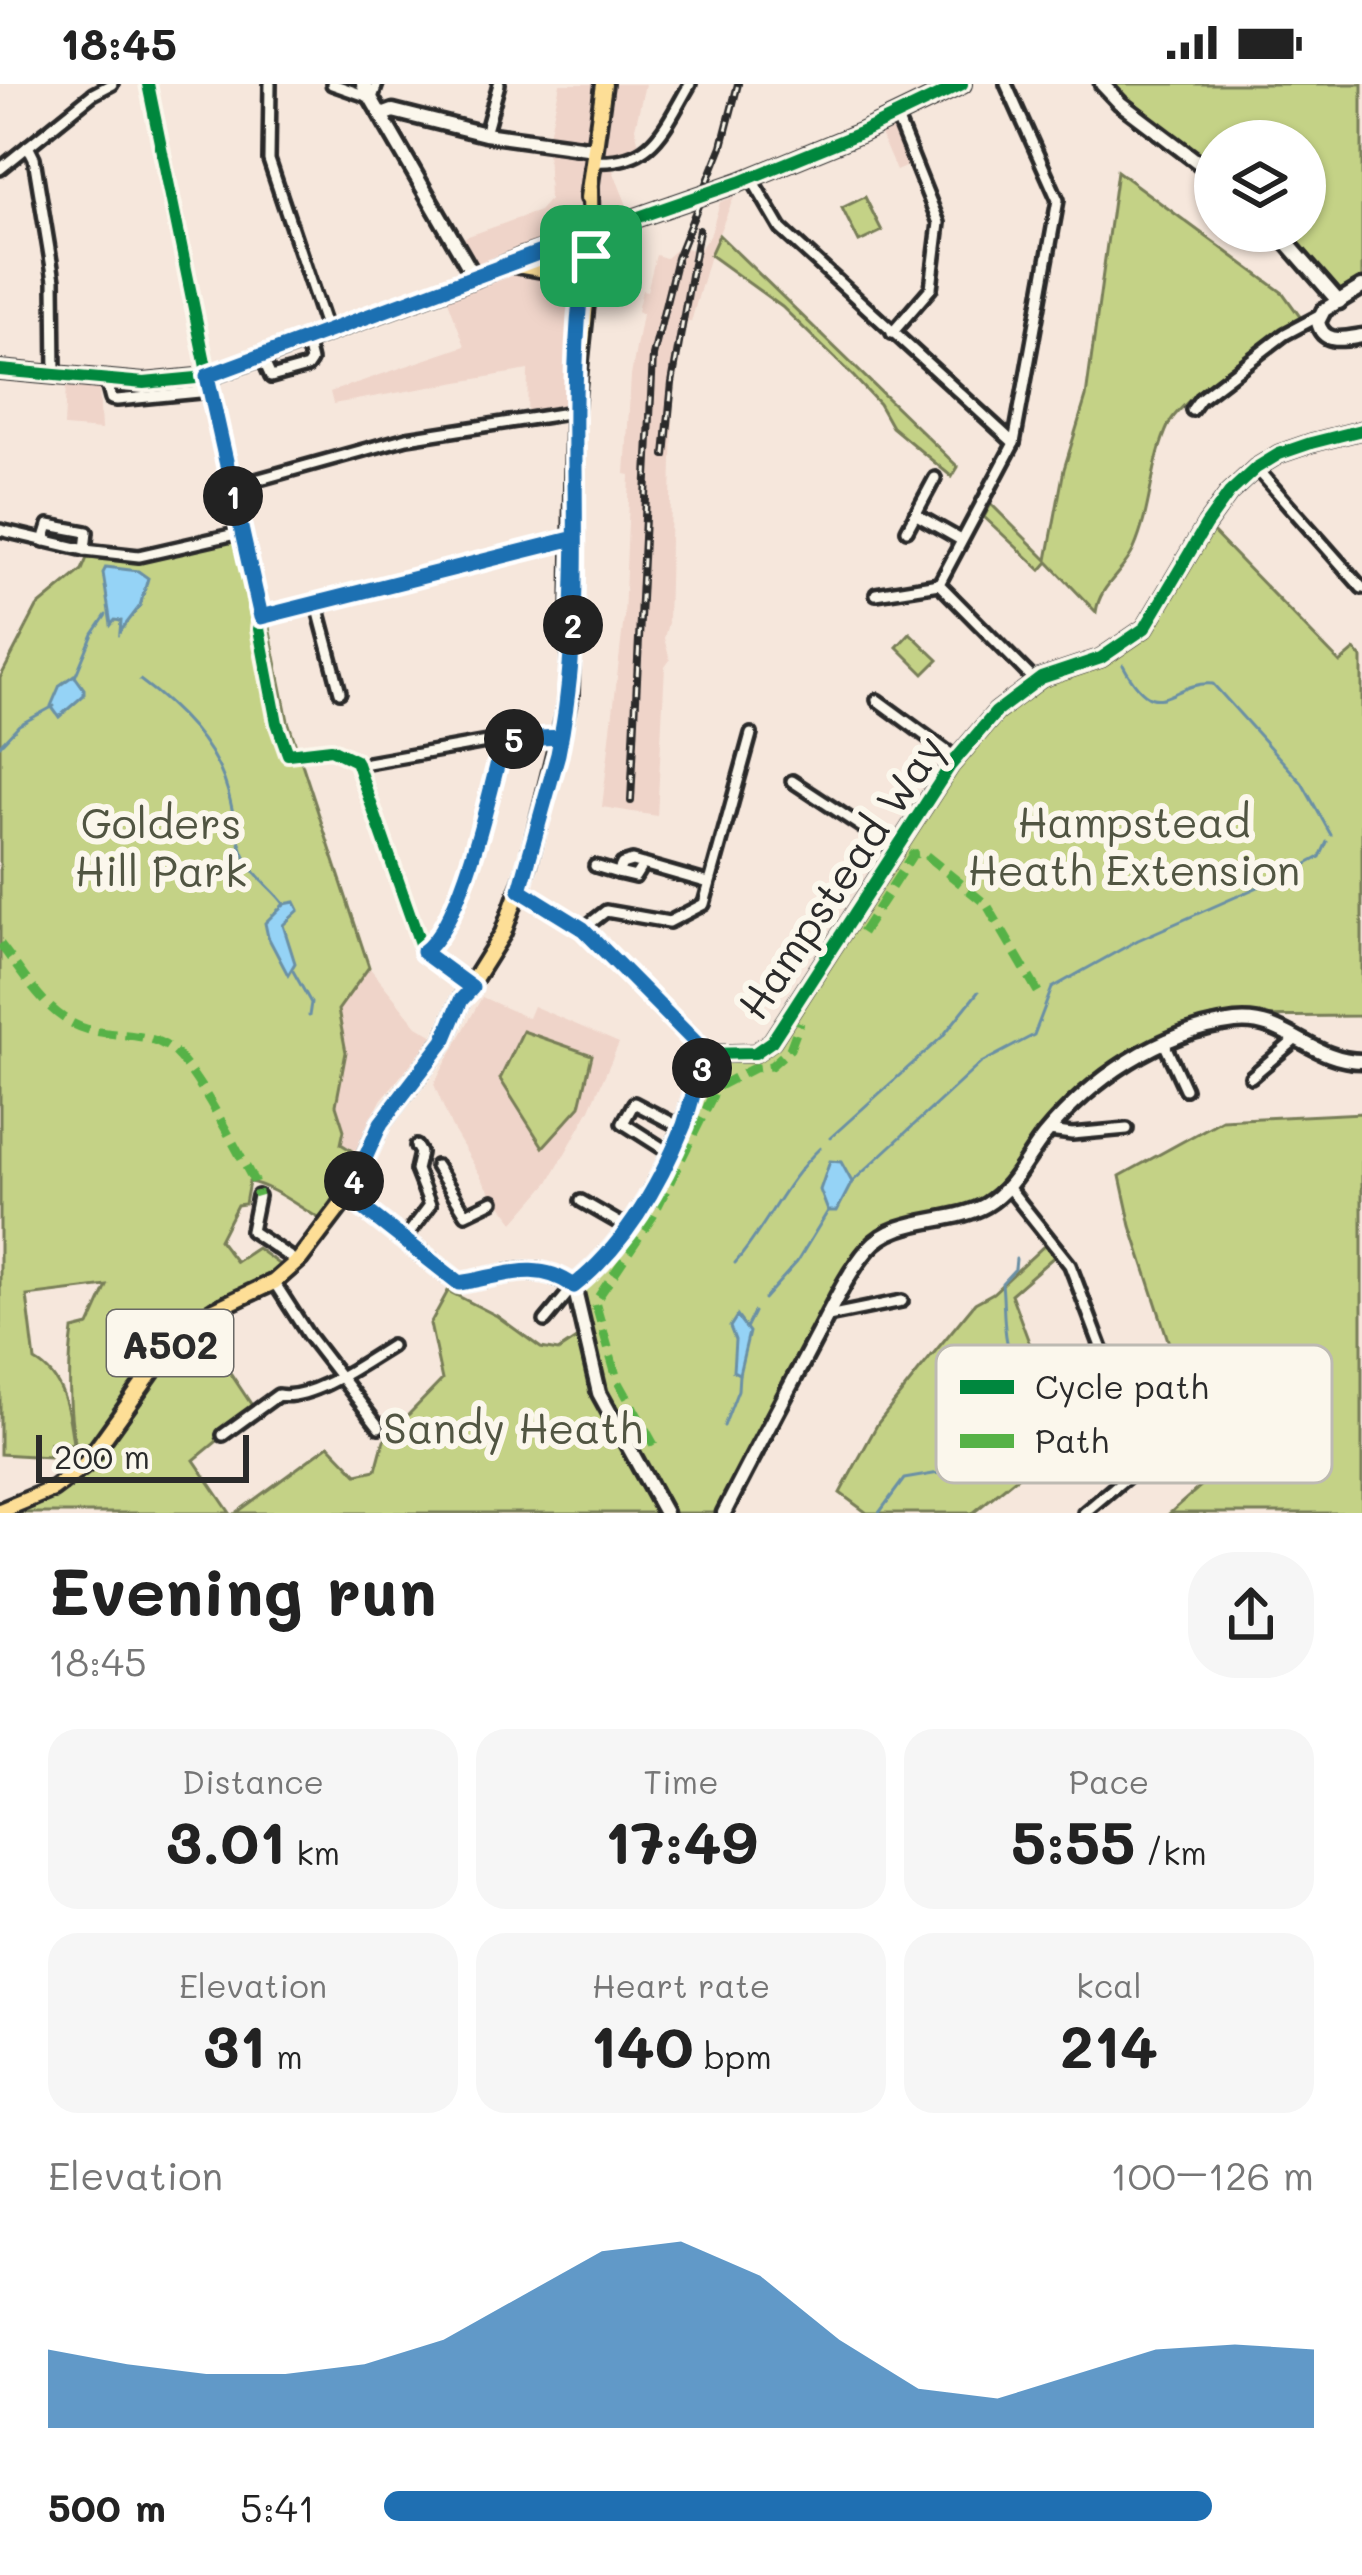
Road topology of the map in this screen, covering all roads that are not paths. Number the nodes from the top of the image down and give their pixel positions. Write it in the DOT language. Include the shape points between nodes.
graph roads {
  1 [pos="112,84"];
  2 [pos="148,84"];
  3 [pos="270,84"];
  4 [pos="332,84"];
  5 [pos="363,84"];
  6 [pos="499,84"];
  7 [pos="604,84"];
  8 [pos="690,84"];
  9 [pos="962,84"];
  10 [pos="1006,84"];
  11 [pos="1102,84"];
  12 [pos="375,91"];
  13 [pos="382,115"];
  14 [pos="896,116"];
  15 [pos="485,134"];
  16 [pos="28,146"];
  17 [pos="593,155"];
  18 [pos="1194,159"];
  19 [pos="0,169"];
  20 [pos="751,178"];
  21 [pos="590,189"];
  22 [pos="592,232"];
  23 [pos="561,244"];
  24 [pos="1295,252"];
  25 [pos="591,256"];
  26 [pos="511,264"];
  27 [pos="560,272"];
  28 [pos="476,278"];
  29 [pos="1362,287"];
  30 [pos="1339,302"];
  31 [pos="1319,316"];
  32 [pos="327,332"];
  33 [pos="892,332"];
  34 [pos="1362,336"];
  35 [pos="306,340"];
  36 [pos="262,357"];
  37 [pos="578,358"];
  38 [pos="0,370"];
  39 [pos="55,376"];
  40 [pos="106,380"];
  41 [pos="133,382"];
  42 [pos="208,384"];
  43 [pos="132,400"];
  44 [pos="1192,410"];
  45 [pos="574,412"];
  46 [pos="1362,430"];
  47 [pos="1014,443"];
  48 [pos="1256,468"];
  49 [pos="935,478"];
  50 [pos="231,488"];
  51 [pos="915,514"];
  52 [pos="0,530"];
  53 [pos="907,530"];
  54 [pos="240,533"];
  55 [pos="575,538"];
  56 [pos="961,540"];
  57 [pos="44,542"];
  58 [pos="86,550"];
  59 [pos="939,584"];
  60 [pos="1362,588"];
  61 [pos="876,594"];
  62 [pos="317,605"];
  63 [pos="1036,682"];
  64 [pos="340,692"];
  65 [pos="877,700"];
  66 [pos="751,734"];
  67 [pos="561,737"];
  68 [pos="498,740"];
  69 [pos="956,758"];
  70 [pos="792,782"];
  71 [pos="897,850"];
  72 [pos="595,866"];
  73 [pos="709,883"];
  74 [pos="520,890"];
  75 [pos="583,929"];
  76 [pos="423,952"];
  77 [pos="470,992"];
  78 [pos="1296,1039"];
  79 [pos="1164,1043"];
  80 [pos="707,1054"];
  81 [pos="1362,1061"];
  82 [pos="1251,1077"];
  83 [pos="1186,1089"];
  84 [pos="682,1128"];
  85 [pos="1127,1129"];
  86 [pos="1049,1131"];
  87 [pos="416,1146"];
  88 [pos="670,1153"];
  89 [pos="436,1166"];
  90 [pos="1008,1187"];
  91 [pos="258,1196"];
  92 [pos="346,1198"];
  93 [pos="453,1198"];
  94 [pos="493,1201"];
  95 [pos="581,1201"];
  96 [pos="430,1205"];
  97 [pos="628,1228"];
  98 [pos="403,1241"];
  99 [pos="296,1262"];
  100 [pos="274,1282"];
  101 [pos="574,1286"];
  102 [pos="902,1301"];
  103 [pos="828,1316"];
  104 [pos="545,1321"];
  105 [pos="1100,1345"];
  106 [pos="391,1346"];
  107 [pos="340,1377"];
  108 [pos="379,1427"];
  109 [pos="224,1435"];
  110 [pos="1120,1483"];
  111 [pos="0,1511"];
  112 [pos="665,1513"];
  113 [pos="725,1513"];
  114 [pos="1084,1513"];
  1 -- 16 [label="street"];
  2 -- 42 [label="street"];
  3 -- 32 [label="street" via="269,160"];
  4 -- 12 [label="street"];
  5 -- 12 [label="street"];
  6 -- 15 [label="street"];
  7 -- 17 [label="main road, A502"];
  8 -- 17 [label="street" via="652,145 629,160"];
  9 -- 14 [label="main road"];
  10 -- 47 [label="street" via="1058,200"];
  11 -- 18 [label="street"];
  12 -- 13 [label="street"];
  13 -- 15 [label="street"];
  13 -- 28 [label="street"];
  14 -- 20 [label="main road"];
  14 -- 33 [label="street" via="939,223 931,288"];
  15 -- 17 [label="street"];
  16 -- 19 [label="street"];
  16 -- 39 [label="street" via="50,240"];
  17 -- 21 [label="main road, A502"];
  20 -- 22 [label="main road"];
  20 -- 33 [label="street" via="782,229"];
  21 -- 22 [label="main road, A502"];
  21 -- 23 [label="main road, A502" via="584,224"];
  22 -- 23 [label="main road"];
  22 -- 25 [label="main road, A502"];
  23 -- 25 [label="main road"];
  23 -- 26 [label="main road"];
  23 -- 27 [label="main road" via="548,256"];
  24 -- 30 [label="street"];
  25 -- 27 [label="main road" via="581,272"];
  25 -- 37 [label="main road, A502"];
  26 -- 27 [label="main road"];
  26 -- 28 [label="main road"];
  27 -- 37 [label="main road, A502" via="578,290"];
  28 -- 32 [label="main road"];
  29 -- 30 [label="street"];
  30 -- 31 [label="street"];
  31 -- 34 [label="street" via="1327,337"];
  31 -- 44 [label="street"];
  32 -- 35 [label="main road"];
  33 -- 47 [label="street"];
  35 -- 36 [label="main road"];
  35 -- 36 [label="street" via="308,367 271,377"];
  36 -- 42 [label="main road"];
  37 -- 45 [label="main road, A502"];
  38 -- 39 [label="main road"];
  39 -- 40 [label="main road"];
  40 -- 41 [label="main road"];
  40 -- 43 [label="street" via="111,399"];
  41 -- 42 [label="main road"];
  41 -- 43 [label="street"];
  42 -- 43 [label="street"];
  42 -- 50 [label="street"];
  45 -- 50 [label="street" via="407,438"];
  45 -- 55 [label="main road, A502"];
  46 -- 48 [label="street, Hampstead Way"];
  47 -- 56 [label="street"];
  48 -- 60 [label="street"];
  48 -- 63 [label="street, Hampstead Way" via="1206,525 1145,628 1101,658"];
  49 -- 51 [label="street"];
  50 -- 54 [label="street"];
  51 -- 53 [label="street"];
  51 -- 56 [label="street"];
  52 -- 57 [label="street"];
  54 -- 58 [label="street" via="139,556"];
  54 -- 62 [label="street" via="261,617"];
  55 -- 62 [label="street"];
  55 -- 67 [label="main road, A502"];
  56 -- 59 [label="street"];
  57 -- 58 [label="street"];
  57 -- 58 [label="street" via="49,525 68,528 87,532"];
  59 -- 61 [label="street"];
  59 -- 63 [label="street"];
  62 -- 64 [label="street"];
  63 -- 69 [label="street, Hampstead Way"];
  65 -- 69 [label="street"];
  66 -- 73 [label="street"];
  67 -- 68 [label="street"];
  67 -- 74 [label="main road, A502"];
  68 -- 76 [label="street" via="470,861"];
  68 -- 76 [label="street" via="363,765"];
  69 -- 71 [label="street, Hampstead Way"];
  70 -- 71 [label="street"];
  71 -- 80 [label="street, Hampstead Way" via="772,1042 755,1053"];
  72 -- 73 [label="street" via="635,878 643,864"];
  73 -- 75 [label="street" via="704,904 669,922 614,910"];
  74 -- 75 [label="street"];
  74 -- 77 [label="main road, A502"];
  75 -- 80 [label="street"];
  76 -- 77 [label="street"];
  77 -- 92 [label="main road, A502" via="441,1045 393,1102"];
  78 -- 79 [label="street" via="1256,1020"];
  78 -- 81 [label="street" via="1322,1055"];
  78 -- 82 [label="street"];
  79 -- 83 [label="street"];
  79 -- 86 [label="street" via="1111,1072"];
  80 -- 84 [label="street, Hampstead Way"];
  84 -- 88 [label="street, Hampstead Way"];
  84 -- 88 [label="street" via="634,1103 623,1123"];
  85 -- 86 [label="street"];
  86 -- 90 [label="street"];
  87 -- 96 [label="street"];
  88 -- 97 [label="street, Hampstead Way"];
  89 -- 93 [label="street"];
  90 -- 103 [label="street" via="977,1209 880,1238"];
  90 -- 105 [label="street" via="1070,1265"];
  91 -- 99 [label="street" via="251,1231"];
  92 -- 98 [label="street"];
  92 -- 99 [label="main road, A502"];
  93 -- 94 [label="street" via="466,1214"];
  93 -- 96 [label="street"];
  95 -- 97 [label="street"];
  96 -- 98 [label="street"];
  97 -- 101 [label="street, Hampstead Way"];
  98 -- 101 [label="street" via="459,1283 524,1268"];
  99 -- 100 [label="main road, A502"];
  100 -- 107 [label="street"];
  100 -- 111 [label="main road, A502" via="181,1331 103,1442 71,1473"];
  101 -- 104 [label="street"];
  101 -- 112 [label="street" via="599,1393"];
  102 -- 103 [label="street"];
  103 -- 113 [label="street"];
  106 -- 107 [label="street"];
  107 -- 108 [label="street"];
  107 -- 109 [label="street" via="278,1395"];
  110 -- 114 [label="street"];
}
